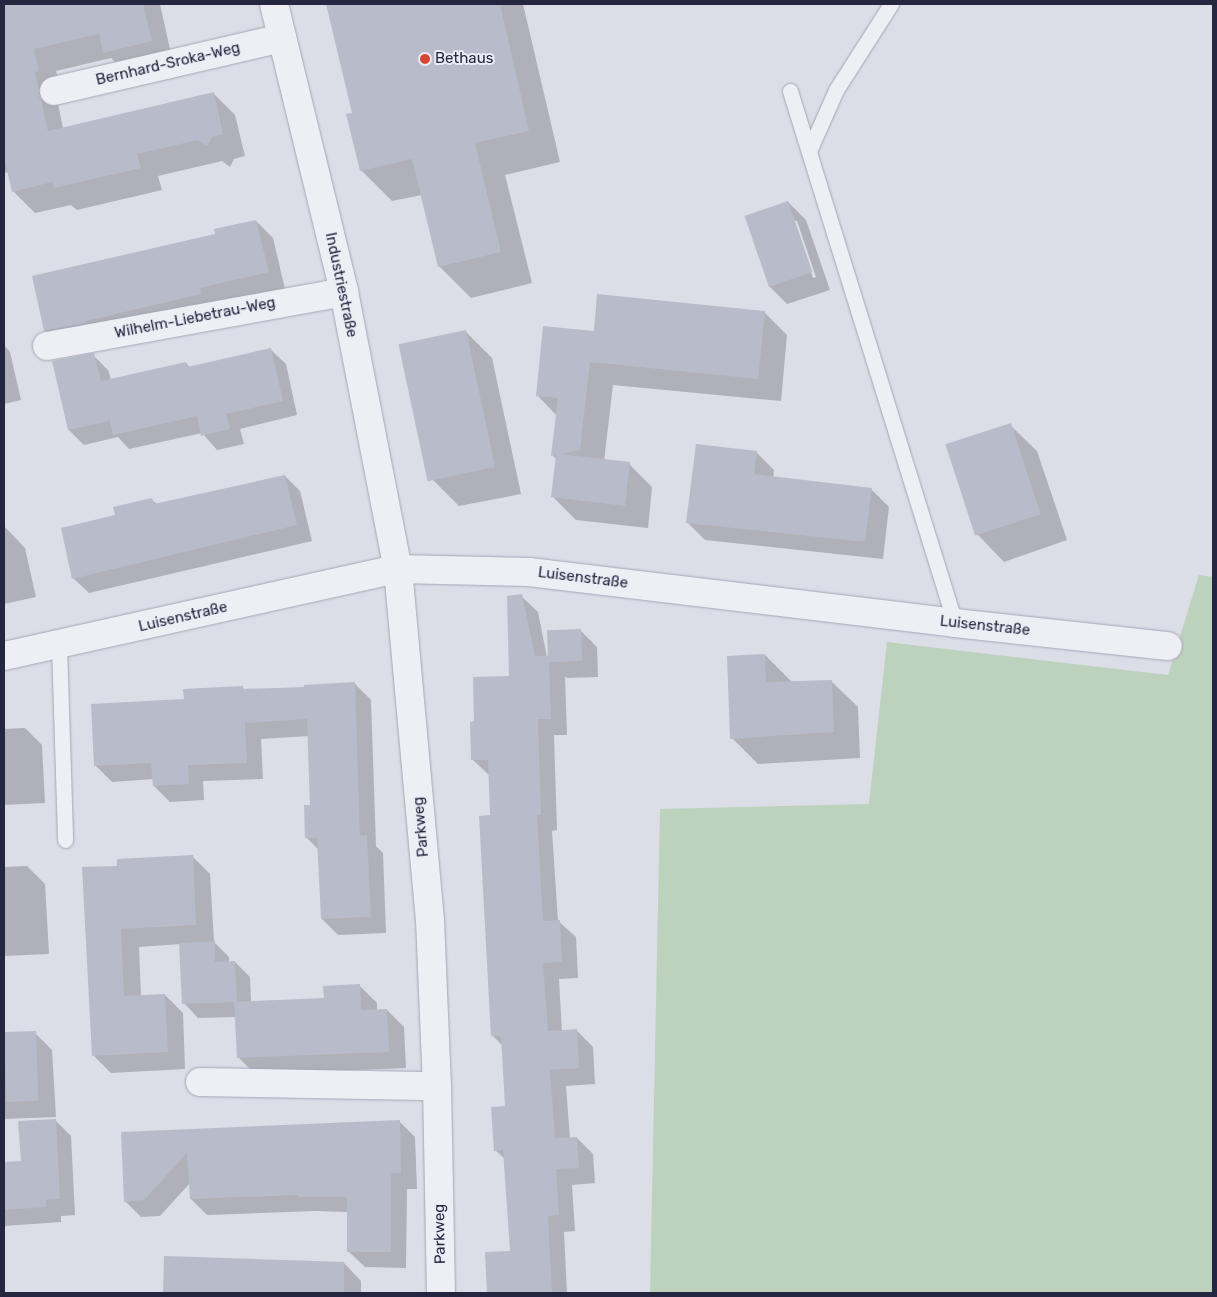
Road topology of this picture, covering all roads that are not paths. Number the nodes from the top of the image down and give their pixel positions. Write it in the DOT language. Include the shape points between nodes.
graph roads {
  1 [pos="274,4"];
  2 [pos="891,4"];
  3 [pos="282,38"];
  4 [pos="54,91"];
  5 [pos="790,91"];
  6 [pos="809,151"];
  7 [pos="344,292"];
  8 [pos="47,346"];
  9 [pos="398,569"];
  10 [pos="954,623"];
  11 [pos="59,644"];
  12 [pos="1168,646"];
  13 [pos="4,656"];
  14 [pos="65,840"];
  15 [pos="200,1082"];
  16 [pos="437,1086"];
  17 [pos="441,1293"];
  1 -- 3 [label="street, Industriestraße"];
  2 -- 6 [label="lane" via="836,90"];
  3 -- 4 [label="street, Bernhard-Sroka-Weg"];
  3 -- 7 [label="street, Industriestraße"];
  5 -- 6 [label="lane"];
  6 -- 10 [label="lane"];
  7 -- 8 [label="street, Wilhelm-Liebetrau-Weg"];
  7 -- 9 [label="street, Industriestraße"];
  9 -- 10 [label="street, Luisenstraße" via="529,572"];
  9 -- 11 [label="street, Luisenstraße"];
  9 -- 16 [label="street, Parkweg" via="430,920"];
  10 -- 12 [label="street, Luisenstraße"];
  11 -- 13 [label="street, Luisenstraße"];
  11 -- 14 [label="lane"];
  15 -- 16 [label="street"];
  16 -- 17 [label="street, Parkweg"];
}
